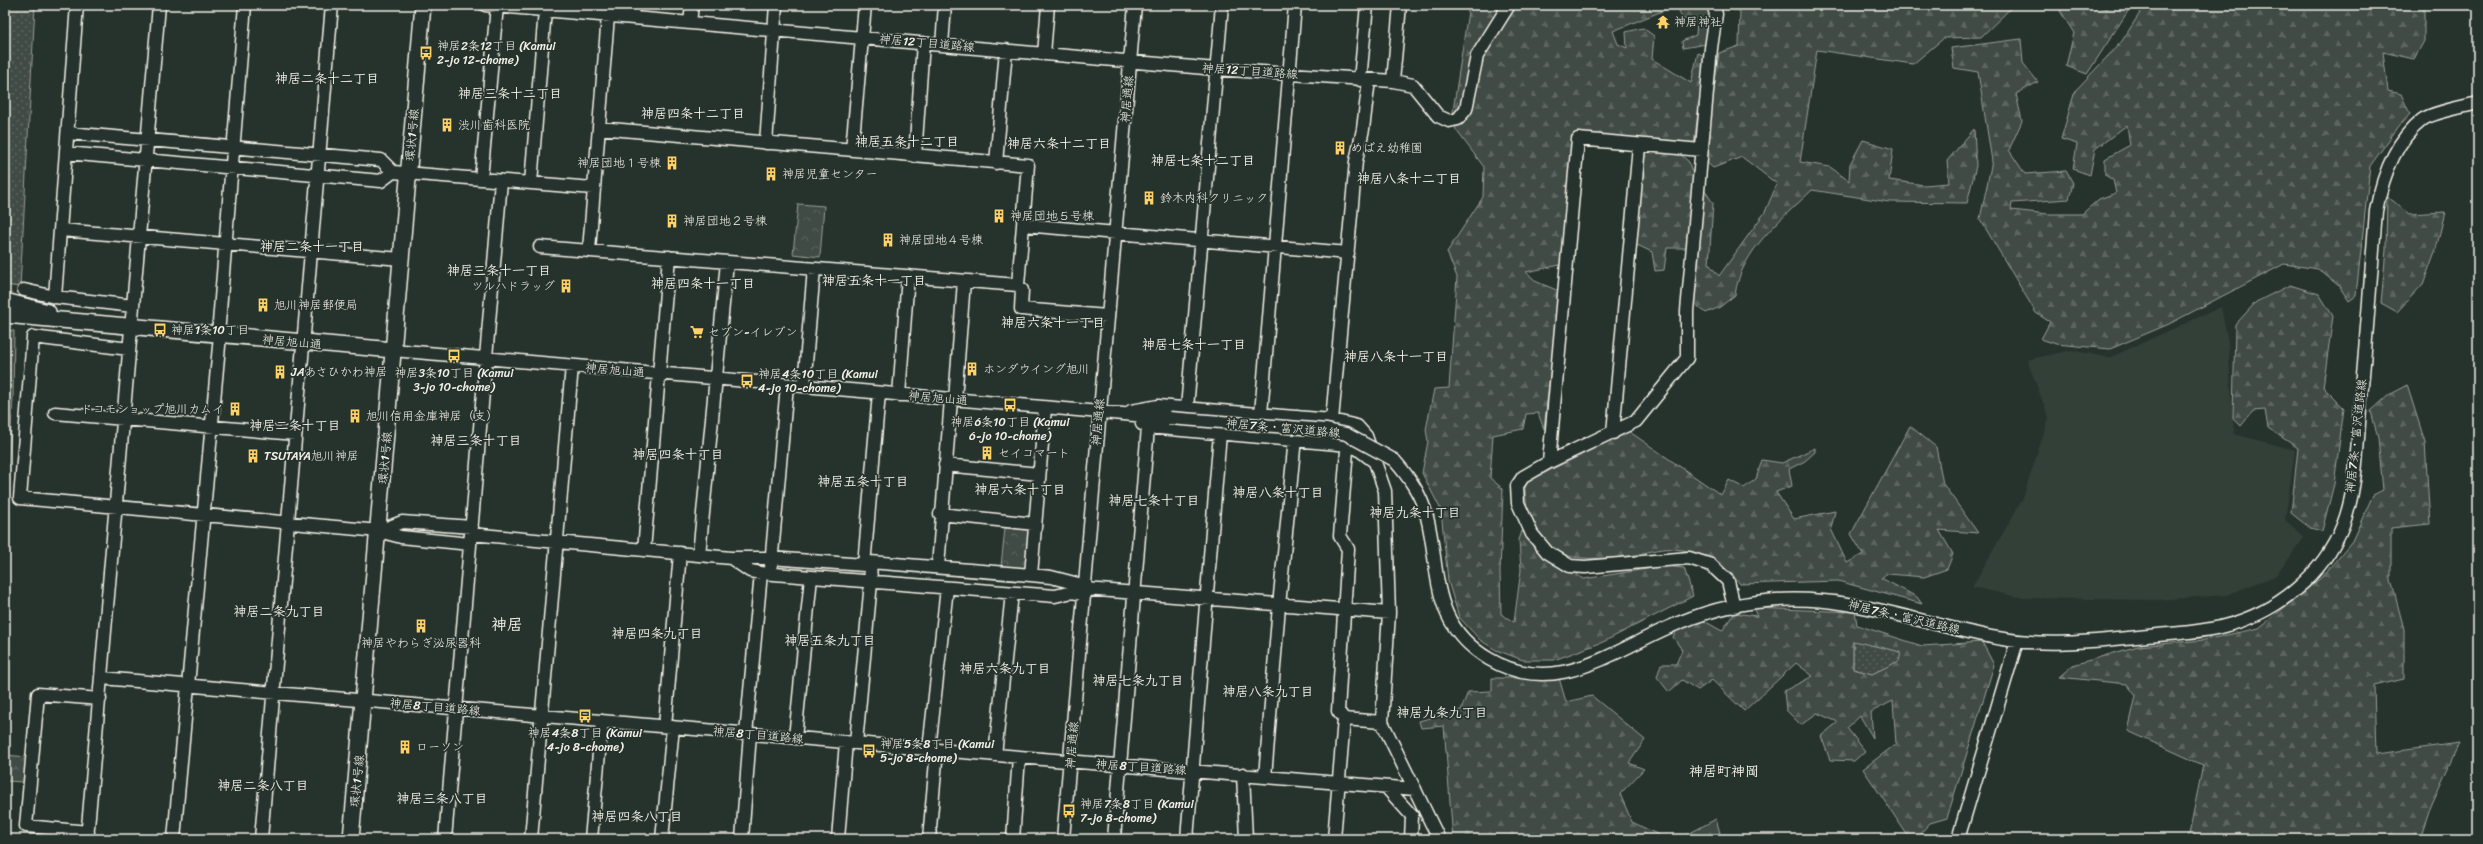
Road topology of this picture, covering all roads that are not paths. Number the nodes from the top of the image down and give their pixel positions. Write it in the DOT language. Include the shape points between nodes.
graph roads {
  1 [pos="77,5"];
  2 [pos="159,5"];
  3 [pos="245,5"];
  4 [pos="332,5"];
  5 [pos="423,5"];
  6 [pos="633,5"];
  7 [pos="692,5"];
  8 [pos="776,5"];
  9 [pos="864,5"];
  10 [pos="945,5"];
  11 [pos="1048,5"];
  12 [pos="1135,5"];
  13 [pos="1222,5"];
  14 [pos="1295,5"];
  15 [pos="1367,5"];
  16 [pos="1400,5"];
  17 [pos="1503,5"];
  18 [pos="1508,5"];
  19 [pos="1713,5"];
  20 [pos="491,6"];
  21 [pos="518,6"];
  22 [pos="572,9"];
  23 [pos="545,10"];
  24 [pos="608,16"];
  25 [pos="632,18"];
  26 [pos="1501,18"];
  27 [pos="690,23"];
  28 [pos="774,30"];
  29 [pos="862,38"];
  30 [pos="923,43"];
  31 [pos="942,45"];
  32 [pos="1006,50"];
  33 [pos="1044,54"];
  34 [pos="1131,61"];
  35 [pos="1216,69"];
  36 [pos="1289,74"];
  37 [pos="1365,80"];
  38 [pos="1392,81"];
  39 [pos="2478,103"];
  40 [pos="599,128"];
  41 [pos="68,133"];
  42 [pos="148,140"];
  43 [pos="766,142"];
  44 [pos="1639,146"];
  45 [pos="234,147"];
  46 [pos="852,150"];
  47 [pos="1701,150"];
  48 [pos="66,153"];
  49 [pos="321,156"];
  50 [pos="914,156"];
  51 [pos="146,160"];
  52 [pos="996,162"];
  53 [pos="233,167"];
  54 [pos="393,172"];
  55 [pos="408,174"];
  56 [pos="319,176"];
  57 [pos="481,179"];
  58 [pos="501,181"];
  59 [pos="531,183"];
  60 [pos="593,188"];
  61 [pos="1024,225"];
  62 [pos="61,230"];
  63 [pos="1115,233"];
  64 [pos="139,236"];
  65 [pos="1202,241"];
  66 [pos="226,245"];
  67 [pos="540,246"];
  68 [pos="1274,247"];
  69 [pos="589,250"];
  70 [pos="312,252"];
  71 [pos="1348,254"];
  72 [pos="669,257"];
  73 [pos="401,259"];
  74 [pos="727,262"];
  75 [pos="814,269"];
  76 [pos="908,276"];
  77 [pos="964,281"];
  78 [pos="1018,285"];
  79 [pos="24,290"];
  80 [pos="55,297"];
  81 [pos="5,301"];
  82 [pos="133,306"];
  83 [pos="5,316"];
  84 [pos="1107,316"];
  85 [pos="131,328"];
  86 [pos="219,335"];
  87 [pos="305,343"];
  88 [pos="130,349"];
  89 [pos="393,350"];
  90 [pos="486,359"];
  91 [pos="572,366"];
  92 [pos="659,374"];
  93 [pos="716,379"];
  94 [pos="787,385"];
  95 [pos="804,386"];
  96 [pos="879,393"];
  97 [pos="899,395"];
  98 [pos="953,400"];
  99 [pos="1045,408"];
  100 [pos="1187,408"];
  101 [pos="1098,412"];
  102 [pos="55,413"];
  103 [pos="1118,414"];
  104 [pos="1261,414"];
  105 [pos="1297,417"];
  106 [pos="124,420"];
  107 [pos="1332,420"];
  108 [pos="1349,423"];
  109 [pos="212,427"];
  110 [pos="1148,427"];
  111 [pos="1220,433"];
  112 [pos="1613,433"];
  113 [pos="295,434"];
  114 [pos="1295,440"];
  115 [pos="1348,445"];
  116 [pos="1549,462"];
  117 [pos="946,465"];
  118 [pos="1377,465"];
  119 [pos="1039,474"];
  120 [pos="115,507"];
  121 [pos="940,514"];
  122 [pos="203,515"];
  123 [pos="288,523"];
  124 [pos="1035,524"];
  125 [pos="379,531"];
  126 [pos="471,535"];
  127 [pos="558,542"];
  128 [pos="644,550"];
  129 [pos="680,553"];
  130 [pos="699,555"];
  131 [pos="731,558"];
  132 [pos="771,558"];
  133 [pos="867,564"];
  134 [pos="938,567"];
  135 [pos="765,573"];
  136 [pos="1031,575"];
  137 [pos="811,577"];
  138 [pos="871,582"];
  139 [pos="947,588"];
  140 [pos="1086,590"];
  141 [pos="1012,593"];
  142 [pos="1134,594"];
  143 [pos="1206,600"];
  144 [pos="1279,606"];
  145 [pos="1734,607"];
  146 [pos="1345,610"];
  147 [pos="1389,613"];
  148 [pos="2017,641"];
  149 [pos="102,678"];
  150 [pos="188,685"];
  151 [pos="273,693"];
  152 [pos="100,699"];
  153 [pos="365,701"];
  154 [pos="455,708"];
  155 [pos="542,716"];
  156 [pos="1344,720"];
  157 [pos="602,721"];
  158 [pos="1382,722"];
  159 [pos="669,727"];
  160 [pos="748,734"];
  161 [pos="795,738"];
  162 [pos="851,743"];
  163 [pos="933,750"];
  164 [pos="995,755"];
  165 [pos="1019,757"];
  166 [pos="1070,762"];
  167 [pos="1121,765"];
  168 [pos="1193,771"];
  169 [pos="1243,774"];
  170 [pos="1265,777"];
  171 [pos="1339,783"];
  172 [pos="1386,787"];
  173 [pos="1414,788"];
  174 [pos="87,835"];
  175 [pos="174,839"];
  176 [pos="261,839"];
  177 [pos="351,839"];
  178 [pos="445,839"];
  179 [pos="531,839"];
  180 [pos="591,839"];
  181 [pos="662,839"];
  182 [pos="742,839"];
  183 [pos="838,839"];
  184 [pos="929,839"];
  185 [pos="1013,839"];
  186 [pos="1063,839"];
  187 [pos="1114,839"];
  188 [pos="1187,839"];
  189 [pos="1246,839"];
  190 [pos="1334,839"];
  191 [pos="1411,839"];
  192 [pos="1439,839"];
  193 [pos="1958,839"];
  1 -- 41 [label="street"];
  2 -- 42 [label="street"];
  3 -- 45 [label="street"];
  4 -- 49 [label="street"];
  5 -- 55 [label="main road, 環状1号線"];
  6 -- 25 [label="street"];
  7 -- 27 [label="street"];
  8 -- 28 [label="street"];
  9 -- 29 [label="street"];
  10 -- 31 [label="street"];
  11 -- 33 [label="street"];
  12 -- 34 [label="street, 神居通線"];
  13 -- 35 [label="street"];
  14 -- 36 [label="street"];
  15 -- 37 [label="street"];
  16 -- 38 [label="street"];
  17 -- 26 [label="street"];
  18 -- 26 [label="street, 神居12丁目道路線"];
  19 -- 47 [label="street" via="1716,14"];
  20 -- 21 [label="street, 神居12丁目道路線"];
  20 -- 57 [label="street"];
  21 -- 23 [label="street, 神居12丁目道路線"];
  22 -- 23 [label="street, 神居12丁目道路線"];
  22 -- 24 [label="street, 神居12丁目道路線"];
  23 -- 59 [label="street"];
  24 -- 25 [label="street, 神居12丁目道路線"];
  24 -- 40 [label="street"];
  25 -- 27 [label="street, 神居12丁目道路線"];
  26 -- 38 [label="street, 神居12丁目道路線" via="1477,56 1466,109 1458,119 1449,121 1438,116 1413,85"];
  27 -- 28 [label="street, 神居12丁目道路線"];
  28 -- 29 [label="street, 神居12丁目道路線"];
  28 -- 43 [label="street"];
  29 -- 30 [label="street, 神居12丁目道路線"];
  29 -- 46 [label="street"];
  30 -- 31 [label="street, 神居12丁目道路線"];
  30 -- 50 [label="street"];
  31 -- 32 [label="street, 神居12丁目道路線"];
  32 -- 33 [label="street, 神居12丁目道路線"];
  32 -- 52 [label="street"];
  33 -- 34 [label="street, 神居12丁目道路線"];
  34 -- 35 [label="street, 神居12丁目道路線"];
  34 -- 63 [label="street, 神居通線"];
  35 -- 36 [label="street, 神居12丁目道路線"];
  35 -- 65 [label="street"];
  36 -- 37 [label="street, 神居12丁目道路線"];
  36 -- 68 [label="street"];
  37 -- 38 [label="street, 神居12丁目道路線"];
  37 -- 71 [label="street" via="1363,129 1356,161"];
  39 -- 148 [label="street, 神居7条・富沢道路線" via="2423,119 2401,145 2382,181 2376,211 2354,479 2343,525 2329,552 2312,573 2271,608 2227,626 2071,642"];
  40 -- 43 [label="street"];
  40 -- 60 [label="street"];
  41 -- 42 [label="street"];
  41 -- 48 [label="street"];
  42 -- 45 [label="street"];
  42 -- 51 [label="street"];
  43 -- 46 [label="street"];
  44 -- 47 [label="street"];
  44 -- 112 [label="street"];
  44 -- 116 [label="street" via="1578,139"];
  45 -- 49 [label="street"];
  45 -- 53 [label="street"];
  46 -- 50 [label="street"];
  47 -- 112 [label="street" via="1687,311 1687,358 1636,421"];
  48 -- 51 [label="street"];
  48 -- 62 [label="street"];
  49 -- 54 [label="street" via="381,160"];
  49 -- 56 [label="street"];
  50 -- 52 [label="street"];
  51 -- 53 [label="street"];
  51 -- 64 [label="street"];
  52 -- 61 [label="street" via="1028,165"];
  53 -- 56 [label="street"];
  53 -- 66 [label="street"];
  54 -- 55 [label="street"];
  54 -- 56 [label="street" via="381,180"];
  55 -- 57 [label="street"];
  55 -- 73 [label="main road, 環状1号線"];
  56 -- 70 [label="street"];
  57 -- 58 [label="street"];
  58 -- 59 [label="street"];
  58 -- 90 [label="street"];
  59 -- 60 [label="street"];
  60 -- 69 [label="street"];
  61 -- 63 [label="street"];
  61 -- 78 [label="street"];
  62 -- 64 [label="street"];
  62 -- 80 [label="street"];
  63 -- 65 [label="street"];
  63 -- 84 [label="street, 神居通線"];
  64 -- 66 [label="street"];
  64 -- 82 [label="street"];
  65 -- 68 [label="street"];
  65 -- 100 [label="street"];
  66 -- 70 [label="street"];
  66 -- 86 [label="street"];
  67 -- 69 [label="street"];
  68 -- 71 [label="street"];
  68 -- 104 [label="street"];
  69 -- 72 [label="street"];
  70 -- 73 [label="street"];
  70 -- 87 [label="street"];
  71 -- 107 [label="street"];
  72 -- 74 [label="street"];
  72 -- 92 [label="street"];
  73 -- 89 [label="main road, 環状1号線"];
  74 -- 75 [label="street"];
  74 -- 93 [label="street"];
  75 -- 76 [label="street"];
  75 -- 95 [label="street"];
  76 -- 77 [label="street"];
  76 -- 97 [label="street"];
  77 -- 78 [label="street"];
  77 -- 98 [label="street"];
  78 -- 84 [label="street" via="1022,290 1021,309"];
  79 -- 80 [label="street"];
  80 -- 82 [label="street"];
  81 -- 85 [label="main road, 神居旭山通"];
  82 -- 85 [label="street"];
  83 -- 85 [label="main road, 神居旭山通"];
  84 -- 101 [label="street, 神居通線"];
  85 -- 86 [label="main road, 神居旭山通"];
  85 -- 88 [label="street"];
  86 -- 87 [label="main road, 神居旭山通"];
  86 -- 109 [label="street"];
  87 -- 89 [label="main road, 神居旭山通"];
  87 -- 113 [label="street"];
  88 -- 106 [label="street"];
  88 -- 120 [label="street" via="33,337 20,498"];
  89 -- 90 [label="street, 神居旭山通"];
  89 -- 125 [label="main road, 環状1号線"];
  90 -- 91 [label="street, 神居旭山通"];
  90 -- 126 [label="street"];
  91 -- 92 [label="street, 神居旭山通"];
  91 -- 127 [label="street"];
  92 -- 93 [label="street, 神居旭山通"];
  92 -- 128 [label="street"];
  93 -- 94 [label="street, 神居旭山通"];
  93 -- 130 [label="street"];
  94 -- 95 [label="street, 神居旭山通"];
  94 -- 132 [label="street"];
  95 -- 96 [label="street, 神居旭山通"];
  96 -- 97 [label="street, 神居旭山通"];
  96 -- 133 [label="street"];
  97 -- 98 [label="street, 神居旭山通"];
  98 -- 99 [label="street, 神居旭山通"];
  98 -- 117 [label="street"];
  99 -- 101 [label="street, 神居旭山通"];
  99 -- 119 [label="street"];
  100 -- 103 [label="street" via="1158,406"];
  100 -- 104 [label="street"];
  101 -- 103 [label="street, 神居7条・富沢道路線"];
  101 -- 140 [label="street, 神居通線"];
  102 -- 106 [label="street"];
  103 -- 110 [label="street"];
  103 -- 145 [label="street, 神居7条・富沢道路線, bridge" via="1327,430 1351,436 1394,460 1411,481 1427,517 1438,592 1448,615 1473,647 1487,658 1514,671 1545,675 1561,673 1605,659 1666,628 1703,614"];
  104 -- 105 [label="street"];
  105 -- 107 [label="street"];
  105 -- 114 [label="street"];
  106 -- 109 [label="street"];
  106 -- 120 [label="street"];
  107 -- 108 [label="street"];
  108 -- 115 [label="street"];
  108 -- 118 [label="street" via="1357,426 1366,436"];
  109 -- 113 [label="street"];
  109 -- 122 [label="street"];
  110 -- 111 [label="street"];
  110 -- 142 [label="street"];
  111 -- 114 [label="street"];
  111 -- 143 [label="street"];
  112 -- 116 [label="street"];
  113 -- 123 [label="street"];
  114 -- 115 [label="street"];
  114 -- 144 [label="street"];
  115 -- 118 [label="street" via="1362,452"];
  115 -- 146 [label="street" via="1340,536 1348,549"];
  116 -- 145 [label="street" via="1523,477 1517,486 1518,503 1532,534 1547,552 1570,566 1585,567 1688,558 1711,565 1728,581"];
  117 -- 119 [label="street"];
  117 -- 121 [label="street"];
  118 -- 147 [label="street" via="1385,491"];
  119 -- 124 [label="street"];
  120 -- 122 [label="street"];
  120 -- 149 [label="street"];
  121 -- 124 [label="street"];
  121 -- 134 [label="street"];
  122 -- 123 [label="street"];
  122 -- 150 [label="street"];
  123 -- 125 [label="street"];
  123 -- 151 [label="street"];
  124 -- 136 [label="street"];
  125 -- 126 [label="street" via="401,537"];
  125 -- 126 [label="street" via="402,522"];
  125 -- 153 [label="main road, 環状1号線"];
  126 -- 127 [label="street"];
  126 -- 154 [label="street"];
  127 -- 128 [label="street"];
  127 -- 155 [label="street"];
  128 -- 129 [label="street"];
  129 -- 130 [label="street"];
  129 -- 159 [label="street"];
  130 -- 131 [label="street"];
  131 -- 132 [label="street"];
  131 -- 135 [label="street" via="750,571"];
  132 -- 133 [label="street"];
  132 -- 135 [label="street"];
  133 -- 134 [label="street"];
  133 -- 138 [label="street"];
  134 -- 136 [label="street"];
  135 -- 137 [label="street"];
  135 -- 160 [label="street"];
  136 -- 140 [label="street" via="1051,577"];
  137 -- 138 [label="street"];
  137 -- 161 [label="street"];
  138 -- 139 [label="street"];
  138 -- 162 [label="street"];
  139 -- 141 [label="street"];
  139 -- 163 [label="street"];
  140 -- 141 [label="street" via="1055,596"];
  140 -- 142 [label="street"];
  140 -- 166 [label="street, 神居通線"];
  141 -- 164 [label="street"];
  142 -- 143 [label="street"];
  142 -- 167 [label="street"];
  143 -- 144 [label="street"];
  143 -- 168 [label="street"];
  144 -- 146 [label="street"];
  144 -- 170 [label="street"];
  145 -- 148 [label="street, 神居7条・富沢道路線" via="1766,601 1805,599 1839,602 1873,607 1952,628"];
  146 -- 147 [label="street"];
  146 -- 156 [label="street" via="1338,711"];
  147 -- 158 [label="street"];
  148 -- 193 [label="street"];
  149 -- 150 [label="street, 神居8丁目道路線"];
  149 -- 152 [label="street"];
  150 -- 151 [label="street, 神居8丁目道路線"];
  150 -- 175 [label="street"];
  151 -- 153 [label="street, 神居8丁目道路線"];
  151 -- 176 [label="street"];
  152 -- 174 [label="street"];
  152 -- 174 [label="street" via="38,694 35,725 26,826"];
  153 -- 154 [label="street, 神居8丁目道路線"];
  153 -- 177 [label="main road, 環状1号線"];
  154 -- 155 [label="street, 神居8丁目道路線"];
  154 -- 178 [label="street"];
  155 -- 157 [label="street, 神居8丁目道路線"];
  155 -- 179 [label="street"];
  156 -- 158 [label="street"];
  156 -- 171 [label="street"];
  157 -- 159 [label="street, 神居8丁目道路線"];
  157 -- 180 [label="street"];
  158 -- 173 [label="street"];
  159 -- 160 [label="street, 神居8丁目道路線"];
  159 -- 181 [label="street"];
  160 -- 161 [label="street, 神居8丁目道路線"];
  160 -- 182 [label="street"];
  161 -- 162 [label="street, 神居8丁目道路線"];
  162 -- 163 [label="street, 神居8丁目道路線"];
  162 -- 183 [label="street"];
  163 -- 164 [label="street, 神居8丁目道路線"];
  163 -- 184 [label="street"];
  164 -- 165 [label="street, 神居8丁目道路線"];
  165 -- 166 [label="street, 神居8丁目道路線"];
  165 -- 185 [label="street"];
  166 -- 167 [label="street, 神居8丁目道路線"];
  166 -- 186 [label="street, 神居通線"];
  167 -- 168 [label="street, 神居8丁目道路線"];
  167 -- 187 [label="street"];
  168 -- 169 [label="street, 神居8丁目道路線"];
  168 -- 188 [label="street"];
  169 -- 170 [label="street, 神居8丁目道路線"];
  169 -- 189 [label="street"];
  170 -- 171 [label="street, 神居8丁目道路線"];
  171 -- 172 [label="street, 神居8丁目道路線"];
  171 -- 190 [label="street"];
  172 -- 173 [label="street, 神居8丁目道路線"];
  172 -- 191 [label="street" via="1412,816"];
  173 -- 192 [label="street"];
}
